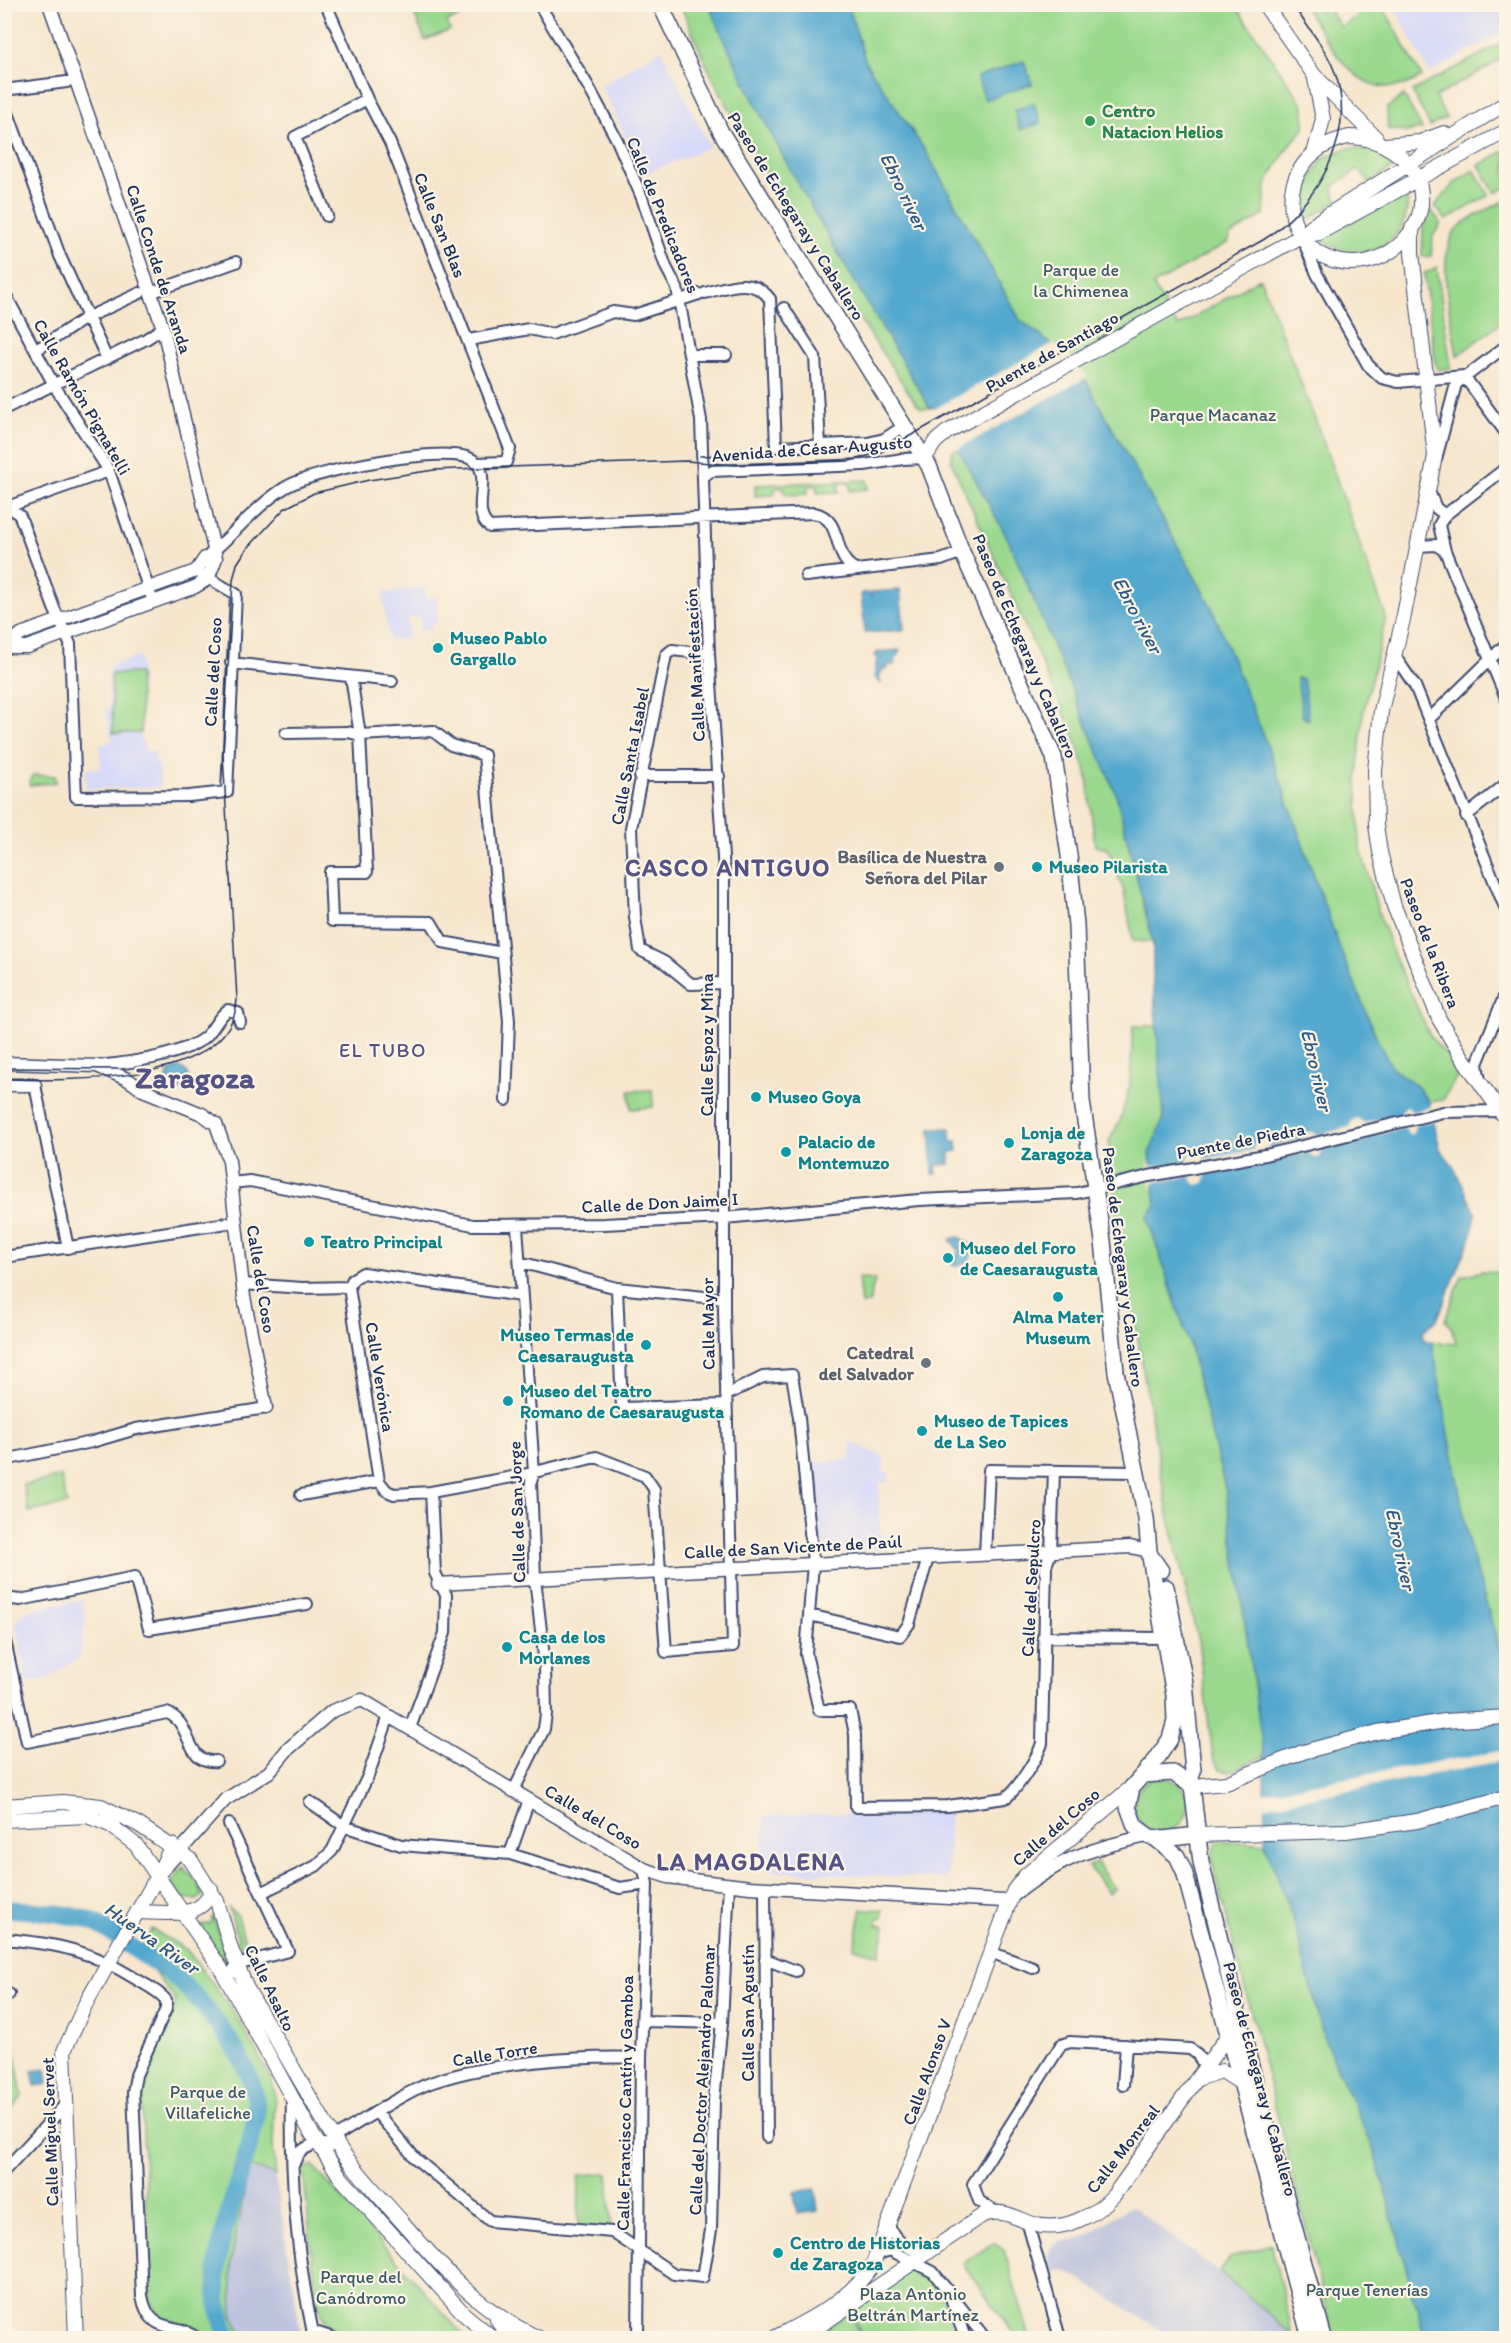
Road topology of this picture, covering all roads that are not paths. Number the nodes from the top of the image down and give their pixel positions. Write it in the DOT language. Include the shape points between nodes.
graph roads {
  1 [pos="49,4"];
  2 [pos="326,4"];
  3 [pos="539,4"];
  4 [pos="660,4"];
  5 [pos="1264,4"];
  6 [pos="1314,75"];
  7 [pos="67,82"];
  8 [pos="4,90"];
  9 [pos="367,99"];
  10 [pos="4,102"];
  11 [pos="1506,103"];
  12 [pos="1485,114"];
  13 [pos="1506,131"];
  14 [pos="1385,145"];
  15 [pos="1315,150"];
  16 [pos="1407,164"];
  17 [pos="1417,180"];
  18 [pos="327,216"];
  19 [pos="1412,228"];
  20 [pos="1301,236"];
  21 [pos="236,262"];
  22 [pos="4,292"];
  23 [pos="145,293"];
  24 [pos="681,302"];
  25 [pos="784,308"];
  26 [pos="86,318"];
  27 [pos="162,328"];
  28 [pos="469,340"];
  29 [pos="1506,346"];
  30 [pos="36,350"];
  31 [pos="691,355"];
  32 [pos="726,355"];
  33 [pos="107,359"];
  34 [pos="1464,376"];
  35 [pos="1428,380"];
  36 [pos="54,385"];
  37 [pos="4,409"];
  38 [pos="904,426"];
  39 [pos="1506,433"];
  40 [pos="820,445"];
  41 [pos="701,456"];
  42 [pos="924,458"];
  43 [pos="1435,462"];
  44 [pos="477,463"];
  45 [pos="1506,468"];
  46 [pos="109,471"];
  47 [pos="703,477"];
  48 [pos="1430,494"];
  49 [pos="7,507"];
  50 [pos="1445,515"];
  51 [pos="705,518"];
  52 [pos="1419,546"];
  53 [pos="1445,551"];
  54 [pos="962,552"];
  55 [pos="211,554"];
  56 [pos="859,570"];
  57 [pos="196,571"];
  58 [pos="806,576"];
  59 [pos="208,579"];
  60 [pos="148,590"];
  61 [pos="154,602"];
  62 [pos="59,621"];
  63 [pos="67,633"];
  64 [pos="1506,644"];
  65 [pos="6,647"];
  66 [pos="709,654"];
  67 [pos="1394,655"];
  68 [pos="1491,660"];
  69 [pos="231,663"];
  70 [pos="351,677"];
  71 [pos="392,681"];
  72 [pos="1506,698"];
  73 [pos="1429,719"];
  74 [pos="286,733"];
  75 [pos="360,735"];
  76 [pos="640,776"];
  77 [pos="718,776"];
  78 [pos="1506,784"];
  79 [pos="1466,816"];
  80 [pos="724,872"];
  81 [pos="1506,910"];
  82 [pos="502,953"];
  83 [pos="723,983"];
  84 [pos="1506,992"];
  85 [pos="240,1022"];
  86 [pos="4,1063"];
  87 [pos="97,1066"];
  88 [pos="1481,1084"];
  89 [pos="4,1085"];
  90 [pos="35,1085"];
  91 [pos="506,1100"];
  92 [pos="1505,1114"];
  93 [pos="231,1183"];
  94 [pos="1095,1189"];
  95 [pos="724,1218"];
  96 [pos="234,1222"];
  97 [pos="518,1226"];
  98 [pos="68,1248"];
  99 [pos="4,1257"];
  100 [pos="520,1262"];
  101 [pos="351,1283"];
  102 [pos="242,1284"];
  103 [pos="616,1288"];
  104 [pos="521,1296"];
  105 [pos="724,1299"];
  106 [pos="726,1400"];
  107 [pos="266,1408"];
  108 [pos="4,1460"];
  109 [pos="534,1472"];
  110 [pos="1054,1472"];
  111 [pos="1136,1472"];
  112 [pos="379,1481"];
  113 [pos="431,1492"];
  114 [pos="301,1495"];
  115 [pos="1146,1518"];
  116 [pos="1149,1551"];
  117 [pos="1051,1552"];
  118 [pos="985,1555"];
  119 [pos="928,1558"];
  120 [pos="813,1563"];
  121 [pos="729,1568"];
  122 [pos="661,1571"];
  123 [pos="1163,1571"];
  124 [pos="535,1578"];
  125 [pos="438,1584"];
  126 [pos="4,1598"];
  127 [pos="307,1604"];
  128 [pos="809,1615"];
  129 [pos="4,1636"];
  130 [pos="1043,1637"];
  131 [pos="1165,1638"];
  132 [pos="362,1700"];
  133 [pos="389,1716"];
  134 [pos="1506,1717"];
  135 [pos="412,1723"];
  136 [pos="216,1761"];
  137 [pos="1143,1775"];
  138 [pos="1191,1784"];
  139 [pos="1132,1787"];
  140 [pos="514,1790"];
  141 [pos="1506,1797"];
  142 [pos="529,1800"];
  143 [pos="310,1802"];
  144 [pos="4,1806"];
  145 [pos="4,1820"];
  146 [pos="229,1824"];
  147 [pos="344,1826"];
  148 [pos="1197,1834"];
  149 [pos="1152,1838"];
  150 [pos="175,1848"];
  151 [pos="510,1854"];
  152 [pos="644,1869"];
  153 [pos="158,1875"];
  154 [pos="647,1884"];
  155 [pos="729,1884"];
  156 [pos="765,1888"];
  157 [pos="211,1889"];
  158 [pos="261,1893"];
  159 [pos="1008,1900"];
  160 [pos="183,1912"];
  161 [pos="135,1915"];
  162 [pos="4,1939"];
  163 [pos="990,1952"];
  164 [pos="765,1959"];
  165 [pos="109,1960"];
  166 [pos="236,1965"];
  167 [pos="1033,1968"];
  168 [pos="796,1971"];
  169 [pos="228,1979"];
  170 [pos="1237,2012"];
  171 [pos="644,2021"];
  172 [pos="722,2023"];
  173 [pos="1228,2037"];
  174 [pos="1126,2045"];
  175 [pos="641,2058"];
  176 [pos="1203,2073"];
  177 [pos="1241,2083"];
  178 [pos="1123,2085"];
  179 [pos="292,2094"];
  180 [pos="65,2105"];
  181 [pos="377,2113"];
  182 [pos="767,2137"];
  183 [pos="317,2143"];
  184 [pos="337,2143"];
  185 [pos="292,2170"];
  186 [pos="4,2171"];
  187 [pos="996,2212"];
  188 [pos="1027,2221"];
  189 [pos="889,2225"];
  190 [pos="639,2250"];
  191 [pos="928,2252"];
  192 [pos="876,2255"];
  193 [pos="916,2261"];
  194 [pos="950,2295"];
  195 [pos="490,2310"];
  196 [pos="465,2315"];
  197 [pos="313,2335"];
  198 [pos="75,2338"];
  199 [pos="196,2338"];
  200 [pos="333,2338"];
  201 [pos="478,2338"];
  202 [pos="493,2338"];
  203 [pos="509,2338"];
  204 [pos="539,2338"];
  205 [pos="638,2338"];
  206 [pos="774,2338"];
  207 [pos="802,2338"];
  208 [pos="965,2338"];
  209 [pos="985,2338"];
  210 [pos="1060,2338"];
  211 [pos="1310,2338"];
  212 [pos="1324,2338"];
  1 -- 23 [label="street, Calle Conde de Aranda"];
  2 -- 9 [label="street, Calle San Blas"];
  3 -- 24 [label="street, Calle de Predicadores" via="626,159"];
  4 -- 38 [label="main road, Paseo de Echegaray y Caballero" via="721,132"];
  5 -- 6 [label="main road"];
  6 -- 14 [label="main road"];
  6 -- 15 [label="main road" via="1323,119"];
  7 -- 8 [label="street"];
  9 -- 18 [label="street" via="295,137"];
  9 -- 28 [label="street, Calle San Blas" via="390,143"];
  10 -- 26 [label="street"];
  11 -- 12 [label="main road"];
  12 -- 14 [label="main road" via="1420,142"];
  12 -- 16 [label="main road"];
  13 -- 17 [label="main road"];
  14 -- 15 [label="main road" via="1349,137 1330,141"];
  14 -- 16 [label="main road"];
  15 -- 20 [label="main road" via="1298,170 1291,194 1293,217"];
  16 -- 17 [label="main road"];
  16 -- 20 [label="main road"];
  17 -- 19 [label="main road" via="1421,203"];
  17 -- 20 [label="main road" via="1319,233"];
  19 -- 20 [label="main road" via="1403,242 1384,256 1353,263 1318,251"];
  19 -- 35 [label="main road, Paseo de la Ribera"];
  20 -- 35 [label="street" via="1317,274 1373,370 1392,381"];
  20 -- 42 [label="main road, Puente de Santiago" via="947,432"];
  21 -- 23 [label="street"];
  22 -- 30 [label="street, Calle Ramón Pignatelli"];
  23 -- 26 [label="street"];
  23 -- 27 [label="street, Calle Conde de Aranda"];
  24 -- 28 [label="street" via="634,315 613,312 548,334 529,329"];
  24 -- 31 [label="street, Calle de Predicadores"];
  24 -- 40 [label="street, Avenida de César Augusto" via="702,293 748,284 768,296 774,442"];
  25 -- 40 [label="street" via="815,357"];
  26 -- 30 [label="street"];
  26 -- 33 [label="street"];
  27 -- 33 [label="street"];
  27 -- 55 [label="street, Calle Conde de Aranda"];
  28 -- 44 [label="street, Calle San Blas" via="510,449 506,462"];
  29 -- 34 [label="street"];
  30 -- 36 [label="street, Calle Ramón Pignatelli"];
  31 -- 32 [label="street"];
  31 -- 41 [label="street, Calle de Predicadores" via="701,420"];
  33 -- 36 [label="street"];
  34 -- 35 [label="street"];
  34 -- 39 [label="street"];
  34 -- 43 [label="street" via="1454,387"];
  35 -- 43 [label="main road, Paseo de la Ribera"];
  36 -- 37 [label="street"];
  36 -- 46 [label="street, Calle Ramón Pignatelli"];
  38 -- 40 [label="street, Avenida de César Augusto" via="876,441"];
  38 -- 42 [label="main road, Paseo de Echegaray y Caballero"];
  41 -- 47 [label="street, Calle Manifestación"];
  42 -- 47 [label="street, Avenida de César Augusto" via="864,465 711,471"];
  42 -- 54 [label="main road, Paseo de Echegaray y Caballero"];
  43 -- 48 [label="main road, Paseo de la Ribera"];
  44 -- 51 [label="street" via="482,517 490,527"];
  44 -- 55 [label="street" via="460,455 405,457 307,478 281,491"];
  45 -- 50 [label="street"];
  46 -- 49 [label="street"];
  46 -- 60 [label="street, Calle Ramón Pignatelli"];
  47 -- 51 [label="street, Calle Manifestación"];
  48 -- 50 [label="street" via="1436,508"];
  48 -- 52 [label="main road, Paseo de la Ribera"];
  49 -- 62 [label="street" via="20,516"];
  50 -- 53 [label="street" via="1439,525"];
  51 -- 56 [label="street" via="820,514 835,529 847,564"];
  51 -- 66 [label="street, Calle Manifestación"];
  52 -- 53 [label="street" via="1436,545"];
  52 -- 67 [label="main road, Paseo de la Ribera"];
  53 -- 68 [label="street"];
  54 -- 56 [label="street" via="941,560"];
  54 -- 94 [label="main road, Paseo de Echegaray y Caballero" via="1050,745 1059,775 1079,962 1082,1101"];
  55 -- 57 [label="street"];
  55 -- 59 [label="street" via="215,564"];
  56 -- 58 [label="street"];
  57 -- 59 [label="street, Calle del Coso"];
  57 -- 60 [label="street"];
  59 -- 61 [label="street"];
  59 -- 69 [label="street, Calle del Coso" via="236,594"];
  60 -- 61 [label="street, Calle Ramón Pignatelli"];
  60 -- 62 [label="street"];
  61 -- 63 [label="street"];
  62 -- 63 [label="street"];
  62 -- 65 [label="street" via="21,634"];
  63 -- 65 [label="street" via="27,647"];
  63 -- 69 [label="street, Calle del Coso" via="76,797 217,794 228,789"];
  64 -- 68 [label="street"];
  66 -- 76 [label="street, Calle Santa Isabel" via="672,650 666,655"];
  66 -- 77 [label="street, Calle Manifestación"];
  67 -- 73 [label="street" via="1415,686"];
  67 -- 88 [label="main road, Paseo de la Ribera" via="1377,743 1374,797 1380,852 1394,906 1439,1019"];
  68 -- 72 [label="street"];
  68 -- 73 [label="street"];
  69 -- 70 [label="street"];
  70 -- 71 [label="street"];
  70 -- 75 [label="street"];
  73 -- 79 [label="street"];
  74 -- 75 [label="street"];
  75 -- 82 [label="street" via="433,731 451,745 482,753 486,758"];
  75 -- 82 [label="street" via="367,872 330,872 332,921 431,922 446,944"];
  76 -- 77 [label="street"];
  76 -- 83 [label="street, Calle Santa Isabel" via="631,828 638,946 691,984"];
  77 -- 80 [label="street, Calle Manifestación"];
  78 -- 79 [label="street"];
  79 -- 81 [label="street"];
  80 -- 83 [label="street, Calle Espoz y Mina"];
  82 -- 91 [label="street" via="509,1021"];
  83 -- 95 [label="street, Calle Espoz y Mina"];
  84 -- 88 [label="street" via="1477,1064"];
  85 -- 87 [label="street" via="238,1013 228,1010 213,1030 196,1043 142,1060"];
  86 -- 87 [label="street"];
  87 -- 93 [label="street, Calle del Coso" via="212,1120 221,1132"];
  88 -- 92 [label="main road, Paseo de la Ribera"];
  89 -- 90 [label="street"];
  90 -- 98 [label="street"];
  92 -- 94 [label="street, Puente de Piedra" via="1443,1112 1265,1155"];
  93 -- 96 [label="street, Calle del Coso"];
  93 -- 97 [label="street, Calle de Don Jaime I" via="250,1181 473,1225"];
  94 -- 95 [label="street, Calle de Don Jaime I"];
  94 -- 111 [label="main road, Paseo de Echegaray y Caballero" via="1116,1372"];
  95 -- 97 [label="street, Calle de Don Jaime I"];
  95 -- 105 [label="street, Calle Mayor"];
  96 -- 98 [label="street"];
  96 -- 102 [label="street, Calle del Coso"];
  97 -- 100 [label="street, Calle de San Jorge"];
  98 -- 99 [label="street"];
  100 -- 103 [label="street"];
  100 -- 104 [label="street, Calle de San Jorge"];
  101 -- 102 [label="street" via="303,1288"];
  101 -- 104 [label="street" via="363,1273"];
  101 -- 112 [label="street, Calle Verónica"];
  102 -- 107 [label="street, Calle del Coso"];
  103 -- 105 [label="street"];
  103 -- 106 [label="street" via="622,1408"];
  104 -- 109 [label="street, Calle de San Jorge"];
  105 -- 106 [label="street, Calle Mayor"];
  106 -- 120 [label="street" via="763,1377 792,1375"];
  106 -- 121 [label="street, Calle Mayor"];
  107 -- 108 [label="street" via="146,1427"];
  109 -- 113 [label="street"];
  109 -- 122 [label="street" via="596,1457 645,1476 652,1483"];
  109 -- 124 [label="street, Calle de San Jorge" via="531,1482"];
  110 -- 111 [label="street"];
  110 -- 117 [label="street, Calle del Sepulcro"];
  110 -- 118 [label="street" via="989,1470"];
  111 -- 115 [label="main road, Paseo de Echegaray y Caballero"];
  112 -- 113 [label="street" via="394,1494"];
  112 -- 114 [label="street"];
  113 -- 125 [label="street"];
  115 -- 116 [label="main road, Paseo de Echegaray y Caballero"];
  115 -- 123 [label="main road, Paseo de Echegaray y Caballero"];
  116 -- 117 [label="street, Calle de San Vicente de Paúl" via="1130,1547"];
  116 -- 123 [label="street"];
  116 -- 131 [label="main road, Paseo de Echegaray y Caballero"];
  117 -- 118 [label="street, Calle de San Vicente de Paúl"];
  117 -- 130 [label="street, Calle del Sepulcro" via="1046,1566"];
  118 -- 119 [label="street, Calle de San Vicente de Paúl"];
  119 -- 120 [label="street, Calle de San Vicente de Paúl"];
  119 -- 128 [label="street" via="909,1624 900,1636"];
  120 -- 121 [label="street, Calle de San Vicente de Paúl"];
  120 -- 128 [label="street"];
  121 -- 122 [label="street, Calle de San Vicente de Paúl"];
  121 -- 122 [label="street, Calle Mayor" via="733,1646 666,1652"];
  122 -- 124 [label="street, Calle de San Vicente de Paúl"];
  123 -- 138 [label="main road, Paseo de Echegaray y Caballero" via="1187,1696"];
  124 -- 125 [label="street, Calle de San Vicente de Paúl"];
  124 -- 140 [label="street, Calle de San Jorge" via="546,1714 544,1729"];
  125 -- 135 [label="street" via="446,1595 444,1639"];
  126 -- 127 [label="street" via="14,1601 135,1577 148,1629"];
  128 -- 130 [label="street, Calle del Sepulcro" via="806,1654 819,1710 850,1710 855,1734 856,1807 953,1806 1009,1796 1042,1743"];
  129 -- 136 [label="street" via="26,1740 164,1713 179,1720 196,1756"];
  130 -- 131 [label="street"];
  131 -- 137 [label="main road, Paseo de Echegaray y Caballero" via="1174,1695 1173,1731 1162,1753"];
  132 -- 133 [label="street, Calle del Coso"];
  132 -- 150 [label="street, Calle Miguel Servet" via="338,1708 317,1723 275,1766 225,1800"];
  133 -- 135 [label="street, Calle del Coso"];
  133 -- 147 [label="street" via="368,1776"];
  134 -- 138 [label="main road" via="1445,1721 1378,1732 1303,1752 1226,1783"];
  135 -- 140 [label="street, Calle del Coso"];
  137 -- 138 [label="main road" via="1173,1773"];
  137 -- 139 [label="main road"];
  138 -- 148 [label="main road"];
  139 -- 149 [label="main road" via="1130,1818"];
  139 -- 159 [label="main road, Calle del Coso" via="1025,1876"];
  140 -- 142 [label="street, Calle del Coso"];
  141 -- 148 [label="main road" via="1427,1819 1380,1827 1302,1834"];
  142 -- 151 [label="street"];
  142 -- 152 [label="street, Calle del Coso"];
  143 -- 147 [label="street"];
  144 -- 150 [label="main road, Calle Asalto" via="63,1802 101,1806"];
  145 -- 153 [label="main road, Calle Asalto" via="72,1815 100,1820 131,1840"];
  146 -- 158 [label="street"];
  147 -- 151 [label="street" via="401,1845"];
  147 -- 158 [label="street" via="332,1851 321,1863"];
  148 -- 149 [label="main road"];
  148 -- 170 [label="main road, Paseo de Echegaray y Caballero"];
  149 -- 159 [label="street, Calle del Coso" via="1098,1848 1066,1859"];
  149 -- 173 [label="main road, Paseo de Echegaray y Caballero" via="1173,1851 1184,1870"];
  150 -- 153 [label="main road, Calle Miguel Servet"];
  150 -- 157 [label="main road, Calle Asalto" via="194,1863"];
  151 -- 154 [label="street" via="620,1888"];
  152 -- 154 [label="street, Calle Francisco Cantín y Gamboa"];
  152 -- 155 [label="street, Calle del Coso" via="668,1877"];
  153 -- 160 [label="main road, Calle Asalto"];
  153 -- 161 [label="main road, Calle Miguel Servet"];
  154 -- 171 [label="street, Calle Francisco Cantín y Gamboa"];
  155 -- 156 [label="street, Calle del Coso"];
  155 -- 172 [label="street, Calle del Doctor Alejandro Palomar"];
  156 -- 159 [label="street, Calle del Coso"];
  156 -- 164 [label="street, Calle San Agustín"];
  157 -- 160 [label="main road" via="204,1906"];
  157 -- 166 [label="main road, Calle Asalto"];
  158 -- 166 [label="street" via="288,1952"];
  159 -- 163 [label="main road, Calle Alonso V"];
  160 -- 161 [label="main road"];
  160 -- 169 [label="main road, Calle Asalto"];
  161 -- 165 [label="main road, Calle Miguel Servet"];
  162 -- 165 [label="street" via="70,1947"];
  163 -- 167 [label="street"];
  163 -- 189 [label="main road, Calle Alonso V"];
  164 -- 168 [label="street"];
  164 -- 182 [label="street, Calle San Agustín"];
  165 -- 180 [label="main road, Calle Miguel Servet" via="65,2047"];
  165 -- 199 [label="street" via="166,2000 166,2009 136,2076 133,2092 142,2296 146,2310 156,2322"];
  166 -- 169 [label="street"];
  166 -- 184 [label="main road, Calle Asalto"];
  169 -- 179 [label="main road, Calle Asalto"];
  170 -- 173 [label="main road, Calle Monreal"];
  170 -- 212 [label="main road, Paseo de Echegaray y Caballero"];
  171 -- 172 [label="street"];
  171 -- 175 [label="street, Calle Francisco Cantín y Gamboa"];
  172 -- 190 [label="street, Calle del Doctor Alejandro Palomar" via="714,2100 711,2230 704,2277 674,2274"];
  173 -- 176 [label="main road, Calle Monreal"];
  173 -- 177 [label="main road, Paseo de Echegaray y Caballero"];
  174 -- 176 [label="street" via="1190,2049 1197,2054"];
  174 -- 178 [label="street"];
  174 -- 187 [label="street" via="1066,2043 1053,2055 974,2184 979,2201"];
  175 -- 181 [label="street, Calle Torre" via="543,2062 475,2070 431,2083"];
  175 -- 190 [label="street, Calle Francisco Cantín y Gamboa"];
  176 -- 177 [label="main road" via="1222,2071"];
  176 -- 188 [label="main road, Calle Monreal" via="1107,2203 1089,2216 1069,2223 1047,2226"];
  177 -- 211 [label="main road, Paseo de Echegaray y Caballero"];
  179 -- 183 [label="main road, Calle Asalto"];
  179 -- 185 [label="street"];
  180 -- 186 [label="street"];
  180 -- 198 [label="main road, Calle Miguel Servet"];
  181 -- 184 [label="street, Calle Torre"];
  181 -- 190 [label="street" via="415,2158 490,2221 612,2232"];
  183 -- 184 [label="street"];
  183 -- 185 [label="street" via="299,2153"];
  183 -- 196 [label="main road, Calle Asalto" via="353,2193"];
  184 -- 195 [label="main road, Calle Asalto" via="358,2174 441,2266"];
  185 -- 197 [label="street"];
  187 -- 188 [label="main road"];
  187 -- 191 [label="main road" via="983,2215"];
  188 -- 210 [label="street"];
  189 -- 191 [label="street" via="897,2239 920,2252"];
  189 -- 192 [label="main road, Calle Alonso V"];
  190 -- 205 [label="street, Calle Francisco Cantín y Gamboa"];
  191 -- 193 [label="main road"];
  192 -- 193 [label="street" via="890,2250"];
  192 -- 206 [label="main road" via="854,2288"];
  193 -- 194 [label="street" via="933,2272"];
  193 -- 207 [label="main road"];
  194 -- 208 [label="street"];
  194 -- 209 [label="street"];
  195 -- 203 [label="main road, Calle Asalto"];
  195 -- 204 [label="main road, Calle Asalto"];
  196 -- 201 [label="main road"];
  196 -- 202 [label="main road, Calle Asalto"];
  197 -- 200 [label="street"];
}
